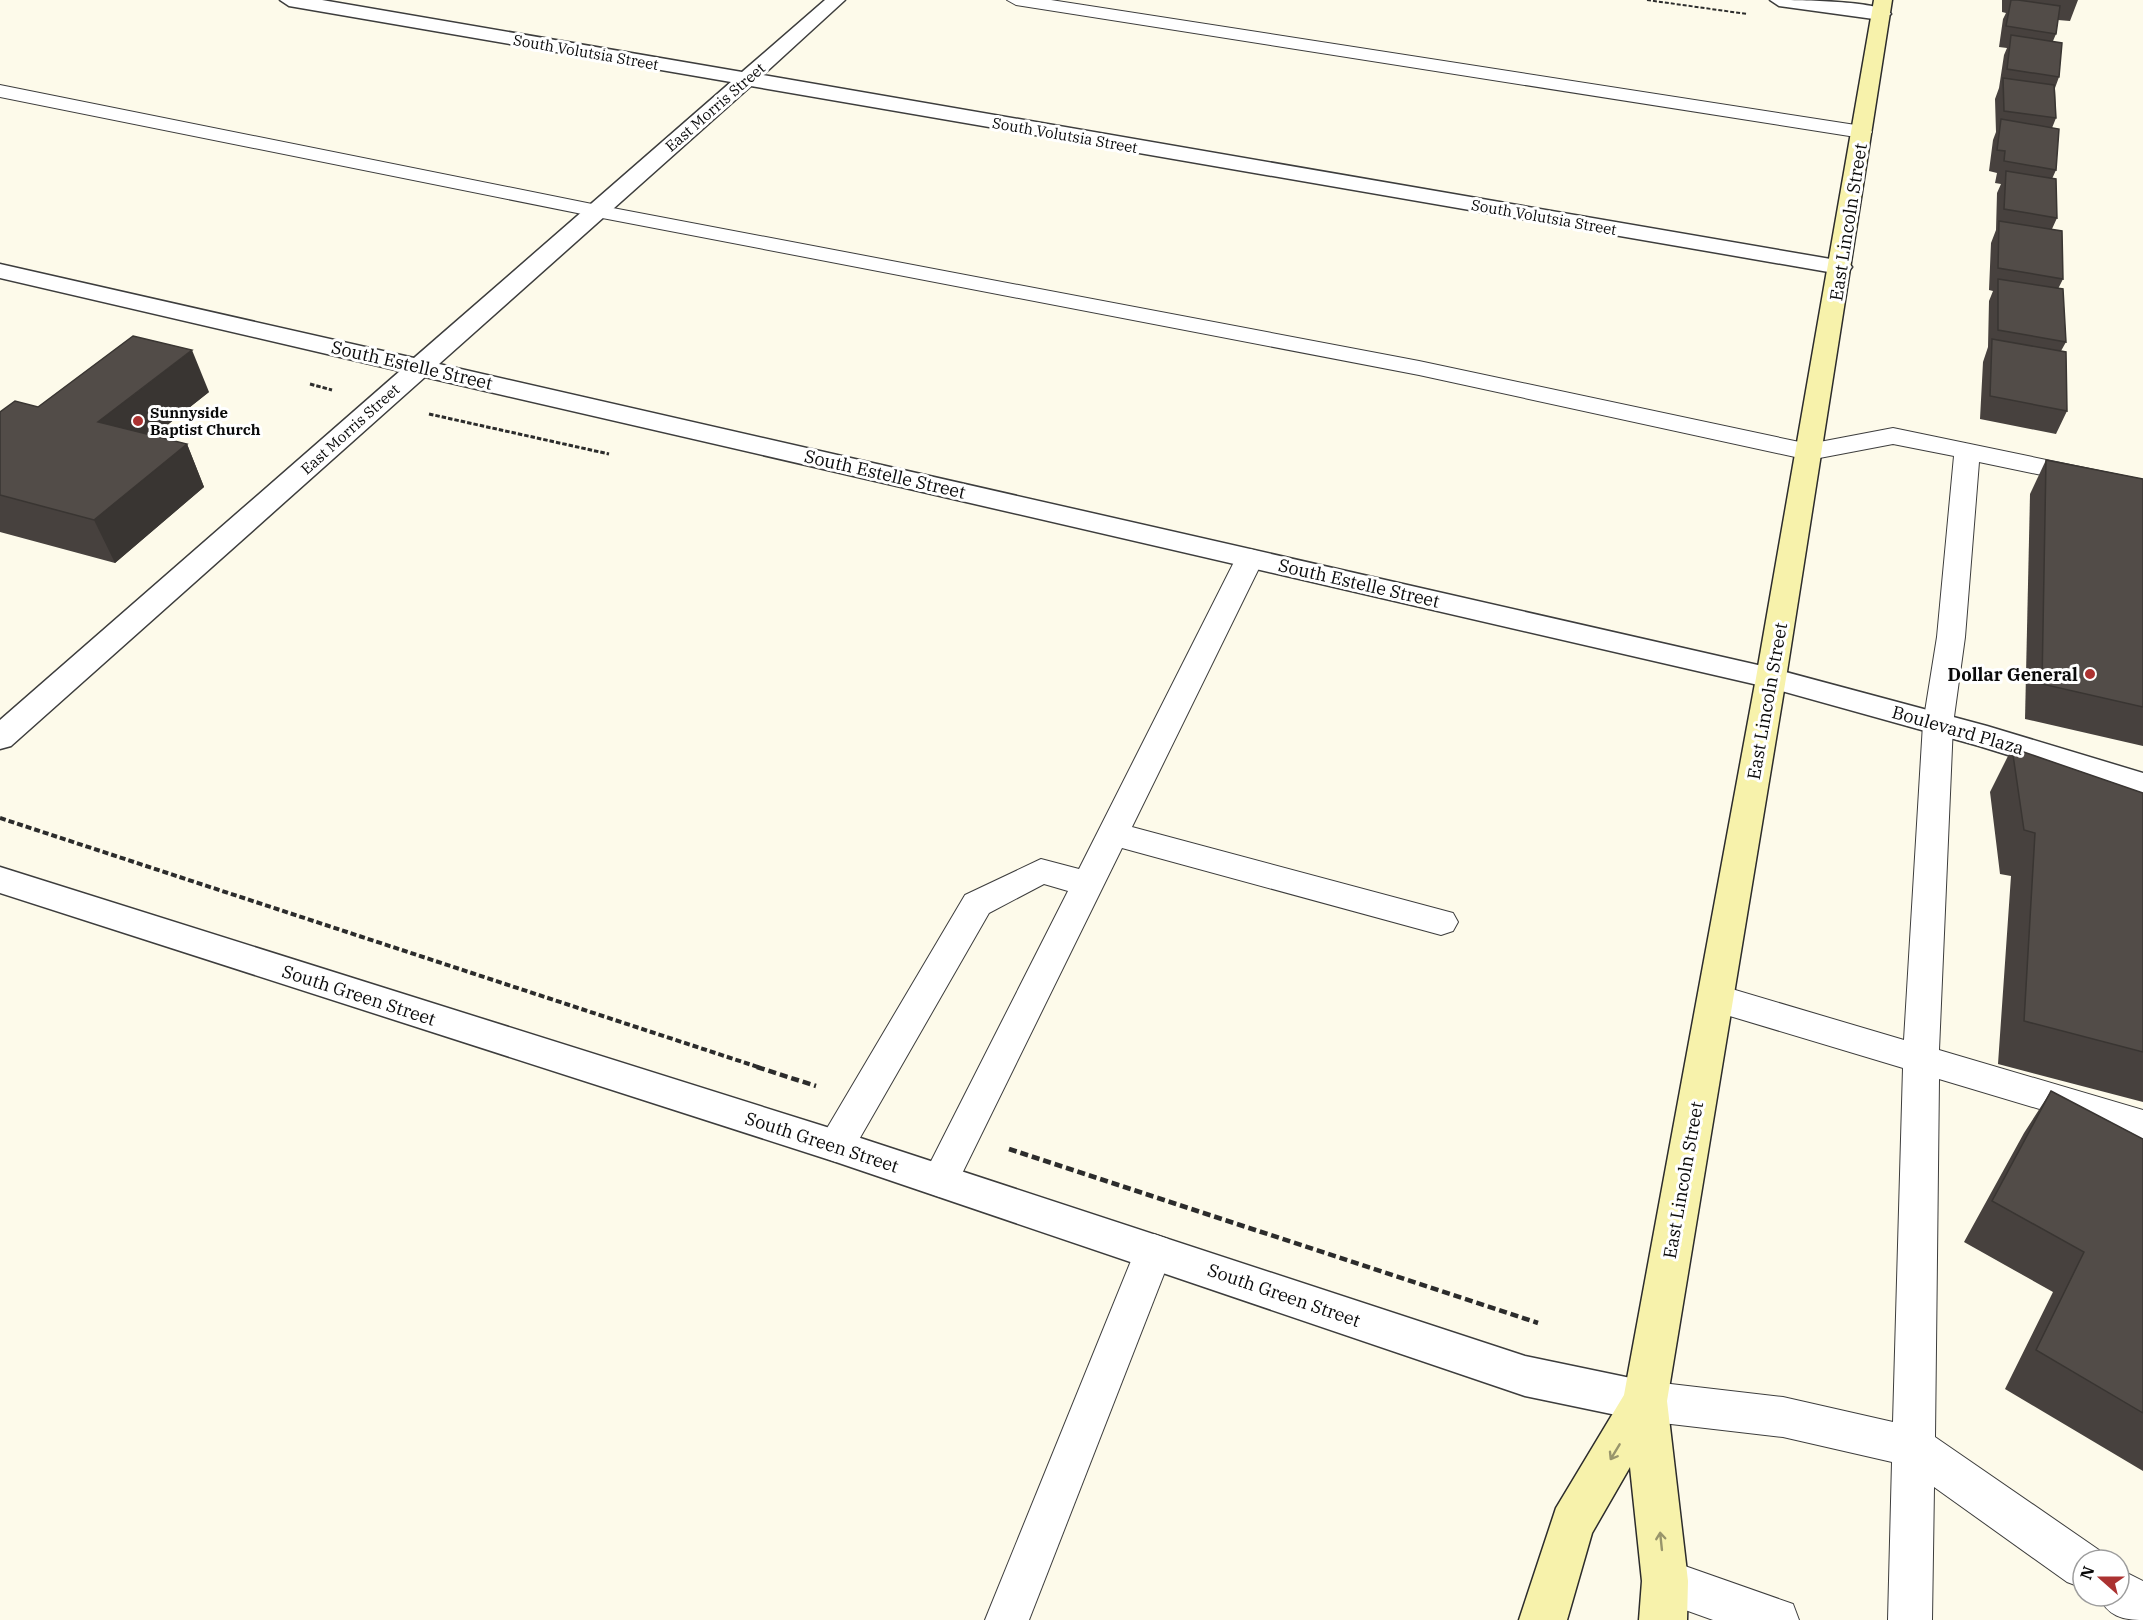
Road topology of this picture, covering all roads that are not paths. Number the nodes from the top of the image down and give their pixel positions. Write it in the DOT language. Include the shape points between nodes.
graph roads {
  1 [pos="289,0"];
  2 [pos="836,0"];
  3 [pos="1016,0"];
  4 [pos="1779,0"];
  5 [pos="1882,7"];
  6 [pos="745,80"];
  7 [pos="0,91"];
  8 [pos="1862,132"];
  9 [pos="597,211"];
  10 [pos="1840,267"];
  11 [pos="0,271"];
  12 [pos="420,367"];
  13 [pos="1967,451"];
  14 [pos="1809,452"];
  15 [pos="2143,488"];
  16 [pos="1250,558"];
  17 [pos="1771,678"];
  18 [pos="1938,724"];
  19 [pos="0,738"];
  20 [pos="2143,785"];
  21 [pos="1113,834"];
  22 [pos="0,880"];
  23 [pos="1088,884"];
  24 [pos="1442,922"];
  25 [pos="1714,998"];
  26 [pos="1921,1059"];
  27 [pos="2143,1125"];
  28 [pos="836,1146"];
  29 [pos="940,1181"];
  30 [pos="1154,1251"];
  31 [pos="1645,1401"];
  32 [pos="1913,1447"];
  33 [pos="2071,1558"];
  34 [pos="1664,1601"];
  35 [pos="1007,1620"];
  36 [pos="1543,1620"];
  37 [pos="1777,1620"];
  38 [pos="1910,1620"];
  1 -- 6 [label="street, South Volutsia Street"];
  2 -- 6 [label="street, East Morris Street"];
  3 -- 8 [label="lane"];
  4 -- 5 [label="street"];
  5 -- 8 [label="street, East Lincoln Street"];
  6 -- 9 [label="street, East Morris Street"];
  6 -- 10 [label="street, South Volutsia Street"];
  7 -- 9 [label="lane"];
  8 -- 10 [label="street, East Lincoln Street"];
  9 -- 12 [label="street, East Morris Street"];
  9 -- 14 [label="lane" via="1419,368"];
  10 -- 14 [label="street, East Lincoln Street"];
  11 -- 12 [label="street, South Estelle Street"];
  12 -- 16 [label="street, South Estelle Street"];
  12 -- 19 [label="street, East Morris Street"];
  13 -- 14 [label="lane" via="1893,436"];
  13 -- 15 [label="lane"];
  13 -- 18 [label="lane" via="1951,637"];
  14 -- 17 [label="street, East Lincoln Street"];
  16 -- 17 [label="street, South Estelle Street"];
  16 -- 21 [label="lane"];
  17 -- 18 [label="street, Boulevard Plaza"];
  17 -- 25 [label="street, East Lincoln Street"];
  18 -- 20 [label="street, Boulevard Plaza"];
  18 -- 26 [label="lane"];
  21 -- 23 [label="lane"];
  21 -- 24 [label="lane"];
  22 -- 28 [label="street, South Green Street"];
  23 -- 28 [label="lane" via="1041,871 977,904"];
  23 -- 29 [label="lane"];
  25 -- 26 [label="lane"];
  25 -- 31 [label="street, East Lincoln Street"];
  26 -- 27 [label="lane"];
  26 -- 32 [label="lane"];
  28 -- 29 [label="street, South Green Street"];
  29 -- 30 [label="street, South Green Street"];
  30 -- 31 [label="street, South Green Street" via="1525,1376"];
  30 -- 35 [label="lane"];
  31 -- 32 [label="lane" via="1783,1417"];
  34 -- 31 [label="street, East Lincoln Street, one-way"];
  31 -- 36 [label="street, East Lincoln Street, one-way" via="1572,1524"];
  32 -- 33 [label="lane"];
  32 -- 38 [label="lane"];
  34 -- 37 [label="lane"];
}
